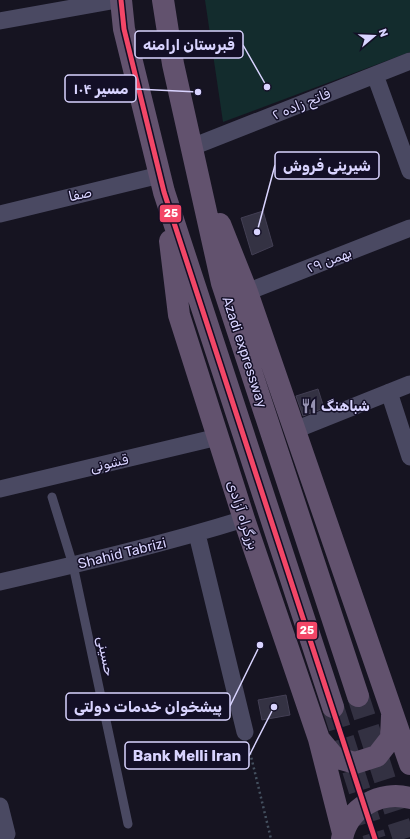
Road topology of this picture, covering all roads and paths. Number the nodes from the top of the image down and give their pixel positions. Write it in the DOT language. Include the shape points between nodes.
graph roads {
  1 [pos="117,0"];
  2 [pos="120,0"];
  3 [pos="163,0"];
  4 [pos="0,21"];
  5 [pos="410,61"];
  6 [pos="374,74"];
  7 [pos="192,147"];
  8 [pos="410,171"];
  9 [pos="199,178"];
  10 [pos="162,184"];
  11 [pos="0,214"];
  12 [pos="410,228"];
  13 [pos="247,292"];
  14 [pos="410,384"];
  15 [pos="390,392"];
  16 [pos="295,430"];
  17 [pos="218,437"];
  18 [pos="410,457"];
  19 [pos="0,489"];
  20 [pos="52,497"];
  21 [pos="244,519"];
  22 [pos="197,534"];
  23 [pos="72,565"];
  24 [pos="0,582"];
  25 [pos="358,696"];
  26 [pos="332,707"];
  27 [pos="392,716"];
  28 [pos="245,732"];
  29 [pos="319,739"];
  30 [pos="410,764"];
  31 [pos="410,798"];
  32 [pos="0,806"];
  33 [pos="128,824"];
  34 [pos="8,834"];
  35 [pos="342,836"];
  36 [pos="271,839"];
  1 -- 4 [label="street"];
  2 -- 10 [label="highway, Azadi expressway" via="124,29"];
  3 -- 7 [label="highway, Azadi expressway" via="172,64"];
  5 -- 6 [label="street, فاتح زاده ۲"];
  6 -- 7 [label="street, فاتح زاده ۲"];
  6 -- 8 [label="street"];
  7 -- 9 [label="highway, Azadi expressway"];
  9 -- 13 [label="highway"];
  9 -- 25 [label="highway, Azadi expressway" via="222,283"];
  10 -- 11 [label="street, صفا"];
  10 -- 17 [label="highway, بزرگراه آزادی" via="179,315"];
  10 -- 26 [label="highway, Azadi expressway"];
  12 -- 13 [label="street, ۲۹ بهمن"];
  13 -- 16 [label="highway"];
  14 -- 15 [label="street"];
  15 -- 16 [label="street"];
  15 -- 18 [label="street"];
  16 -- 27 [label="highway"];
  17 -- 19 [label="street, قشونی"];
  17 -- 21 [label="highway, بزرگراه آزادی"];
  20 -- 23 [label="lane, حسینی"];
  21 -- 22 [label="street, Shahid Tabrizi"];
  21 -- 29 [label="highway, بزرگراه آزادی"];
  22 -- 23 [label="street, Shahid Tabrizi"];
  22 -- 28 [label="street"];
  23 -- 24 [label="street, Shahid Tabrizi"];
  23 -- 33 [label="lane, حسینی"];
  27 -- 29 [label="highway" via="391,738 377,756 356,763 334,757"];
  27 -- 30 [label="highway"];
  28 -- 36 [label="path"];
  29 -- 35 [label="highway, بزرگراه آزادی"];
  31 -- 35 [label="highway" via="382,797 365,804 351,817"];
  32 -- 34 [label="street"];
}
